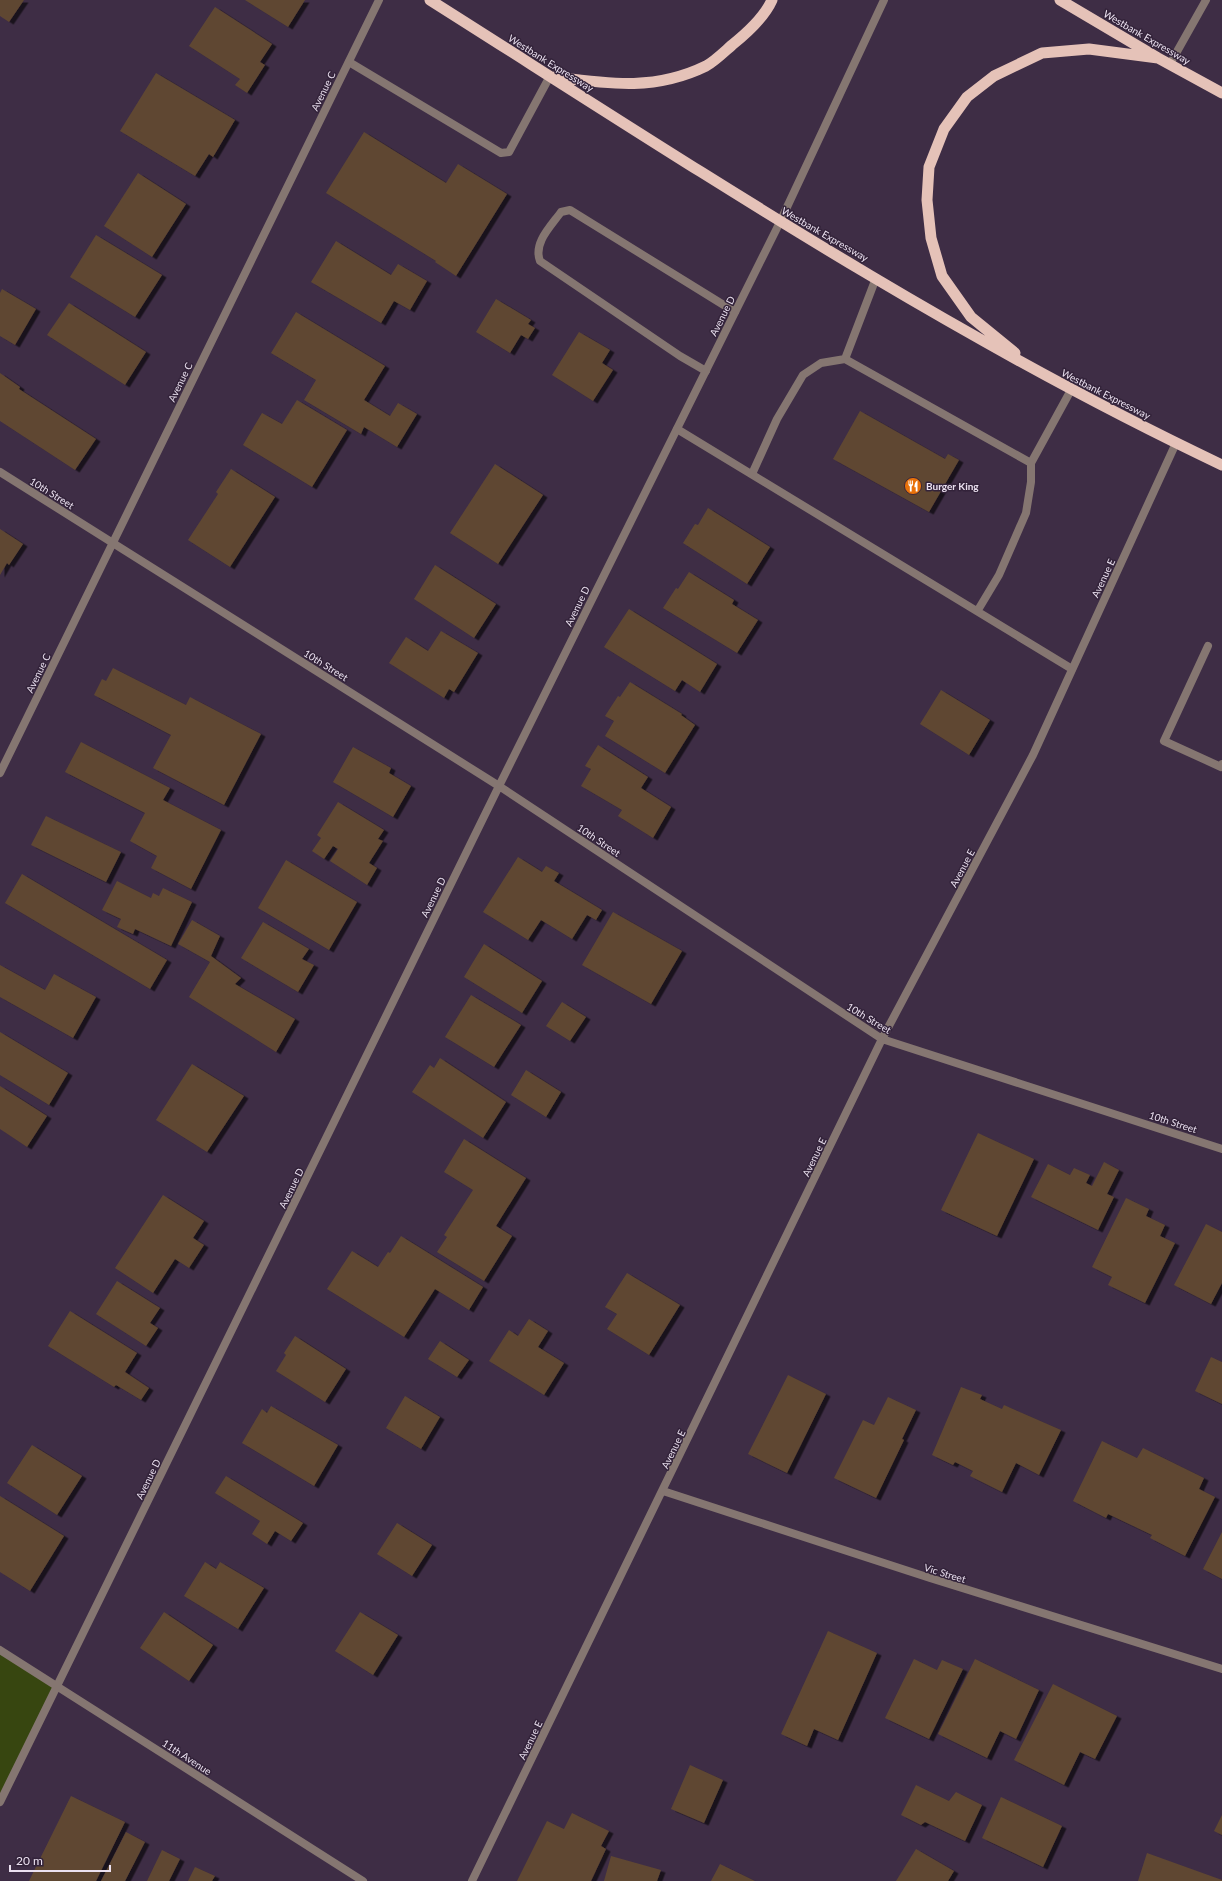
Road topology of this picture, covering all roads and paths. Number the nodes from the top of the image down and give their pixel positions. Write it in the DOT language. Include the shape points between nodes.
graph roads {
  1 [pos="379,0"];
  2 [pos="430,0"];
  3 [pos="772,0"];
  4 [pos="884,0"];
  5 [pos="1060,0"];
  6 [pos="1206,0"];
  7 [pos="1158,58"];
  8 [pos="349,62"];
  9 [pos="1170,64"];
  10 [pos="550,76"];
  11 [pos="1222,93"];
  12 [pos="780,222"];
  13 [pos="876,278"];
  14 [pos="736,312"];
  15 [pos="845,359"];
  16 [pos="706,371"];
  17 [pos="1041,375"];
  18 [pos="1071,390"];
  19 [pos="677,429"];
  20 [pos="1176,443"];
  21 [pos="1031,463"];
  22 [pos="1222,465"];
  23 [pos="0,472"];
  24 [pos="752,474"];
  25 [pos="112,542"];
  26 [pos="978,610"];
  27 [pos="1208,646"];
  28 [pos="1072,669"];
  29 [pos="1222,764"];
  30 [pos="0,773"];
  31 [pos="499,786"];
  32 [pos="882,1039"];
  33 [pos="1222,1148"];
  34 [pos="663,1491"];
  35 [pos="0,1650"];
  36 [pos="1222,1669"];
  37 [pos="58,1686"];
  38 [pos="0,1802"];
  39 [pos="363,1881"];
  40 [pos="472,1881"];
  1 -- 8 [label="street, Avenue C"];
  2 -- 10 [label="highway, Westbank Expressway"];
  3 -- 10 [label="highway" via="768,9 742,37 707,66 662,82 611,84"];
  4 -- 12 [label="street, Avenue D"];
  5 -- 7 [label="highway, Westbank Expressway"];
  6 -- 9 [label="street"];
  7 -- 9 [label="highway, Westbank Expressway"];
  7 -- 17 [label="highway" via="1089,49 1042,53 994,76 967,97 944,129 929,167 927,200 931,238 942,276 971,317"];
  8 -- 10 [label="street" via="501,153 509,152"];
  8 -- 25 [label="street, Avenue C"];
  9 -- 11 [label="highway, Westbank Expressway"];
  10 -- 12 [label="highway, Westbank Expressway"];
  12 -- 13 [label="highway, Westbank Expressway"];
  12 -- 14 [label="street, Avenue D"];
  13 -- 15 [label="street"];
  13 -- 17 [label="highway, Westbank Expressway"];
  14 -- 16 [label="street, Avenue D"];
  14 -- 16 [label="street" via="570,210 561,212 539,244 537,253 540,261"];
  15 -- 21 [label="street"];
  15 -- 24 [label="street" via="821,363 803,375 777,419"];
  16 -- 19 [label="street, Avenue D"];
  17 -- 18 [label="highway, Westbank Expressway"];
  18 -- 20 [label="highway, Westbank Expressway"];
  18 -- 21 [label="street"];
  19 -- 24 [label="street"];
  19 -- 31 [label="street, Avenue D"];
  20 -- 22 [label="highway, Westbank Expressway"];
  20 -- 28 [label="street, Avenue E"];
  21 -- 26 [label="street" via="1026,513 998,575"];
  23 -- 25 [label="street, 10th Street"];
  24 -- 26 [label="street"];
  25 -- 30 [label="street, Avenue C"];
  25 -- 31 [label="street, 10th Street"];
  26 -- 28 [label="street"];
  27 -- 29 [label="street" via="1164,741 1221,767"];
  28 -- 32 [label="street, Avenue E" via="1033,755"];
  31 -- 32 [label="street, 10th Street"];
  31 -- 37 [label="street, Avenue D"];
  32 -- 33 [label="street, 10th Street"];
  32 -- 34 [label="street, Avenue E"];
  34 -- 36 [label="street, Vic Street"];
  34 -- 40 [label="street, Avenue E"];
  35 -- 37 [label="street, 11th Avenue"];
  37 -- 38 [label="street, Avenue D"];
  37 -- 39 [label="street, 11th Avenue"];
}
